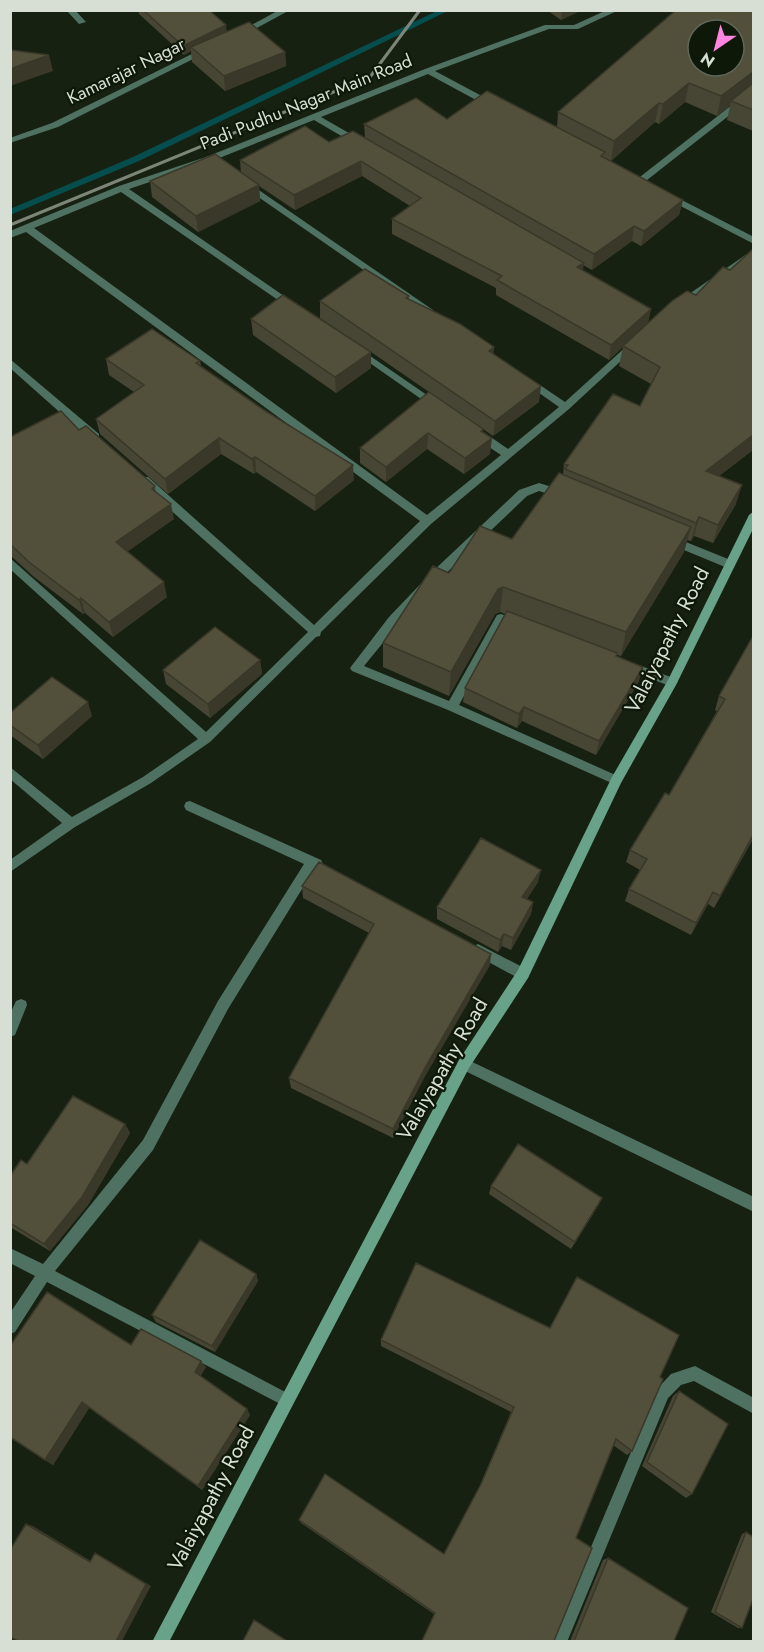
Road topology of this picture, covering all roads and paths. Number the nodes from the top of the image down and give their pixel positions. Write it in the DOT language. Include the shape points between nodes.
graph roads {
  1 [pos="70,10"];
  2 [pos="286,10"];
  3 [pos="615,10"];
  4 [pos="82,22"];
  5 [pos="227,40"];
  6 [pos="216,45"];
  7 [pos="428,71"];
  8 [pos="753,92"];
  9 [pos="502,110"];
  10 [pos="315,117"];
  11 [pos="10,141"];
  12 [pos="366,146"];
  13 [pos="209,159"];
  14 [pos="219,166"];
  15 [pos="629,176"];
  16 [pos="238,179"];
  17 [pos="639,182"];
  18 [pos="650,187"];
  19 [pos="122,188"];
  20 [pos="660,192"];
  21 [pos="27,228"];
  22 [pos="10,235"];
  23 [pos="753,242"];
  24 [pos="753,252"];
  25 [pos="672,310"];
  26 [pos="305,314"];
  27 [pos="441,320"];
  28 [pos="639,339"];
  29 [pos="353,348"];
  30 [pos="10,362"];
  31 [pos="518,374"];
  32 [pos="566,407"];
  33 [pos="449,414"];
  34 [pos="468,428"];
  35 [pos="107,447"];
  36 [pos="507,454"];
  37 [pos="133,470"];
  38 [pos="572,498"];
  39 [pos="753,515"];
  40 [pos="427,521"];
  41 [pos="656,533"];
  42 [pos="10,562"];
  43 [pos="729,564"];
  44 [pos="522,626"];
  45 [pos="316,633"];
  46 [pos="619,662"];
  47 [pos="672,682"];
  48 [pos="452,707"];
  49 [pos="206,739"];
  50 [pos="10,772"];
  51 [pos="616,780"];
  52 [pos="190,806"];
  53 [pos="71,823"];
  54 [pos="312,862"];
  55 [pos="10,867"];
  56 [pos="333,873"];
  57 [pos="470,946"];
  58 [pos="523,974"];
  59 [pos="21,1005"];
  60 [pos="10,1031"];
  61 [pos="464,1064"];
  62 [pos="753,1205"];
  63 [pos="10,1255"];
  64 [pos="44,1274"];
  65 [pos="10,1327"];
  66 [pos="286,1400"];
  67 [pos="753,1407"];
  68 [pos="160,1641"];
  69 [pos="559,1641"];
  1 -- 4 [label="street"];
  2 -- 5 [label="street"];
  3 -- 7 [label="street, Padi Pudhu Nagar Main Road" via="575,27 548,27"];
  6 -- 11 [label="street, Kamarajar Nagar" via="56,125"];
  7 -- 9 [label="street"];
  7 -- 10 [label="street, Padi Pudhu Nagar Main Road"];
  8 -- 17 [label="street"];
  10 -- 12 [label="street"];
  10 -- 13 [label="street, Padi Pudhu Nagar Main Road"];
  13 -- 14 [label="street"];
  13 -- 19 [label="street, Padi Pudhu Nagar Main Road"];
  15 -- 17 [label="street"];
  16 -- 27 [label="street"];
  17 -- 18 [label="street"];
  19 -- 21 [label="street, Padi Pudhu Nagar Main Road"];
  19 -- 26 [label="street"];
  20 -- 23 [label="street"];
  21 -- 22 [label="street, Padi Pudhu Nagar Main Road"];
  21 -- 40 [label="street"];
  24 -- 25 [label="street"];
  28 -- 32 [label="street"];
  29 -- 33 [label="street"];
  30 -- 35 [label="street"];
  31 -- 32 [label="street"];
  32 -- 36 [label="street"];
  34 -- 36 [label="street"];
  36 -- 40 [label="street"];
  37 -- 45 [label="street"];
  38 -- 48 [label="street" via="539,487 523,493 435,575 378,637 356,668"];
  39 -- 43 [label="main road, Valaiyapathy Road"];
  40 -- 45 [label="street"];
  41 -- 43 [label="street"];
  42 -- 49 [label="street"];
  43 -- 47 [label="main road, Valaiyapathy Road"];
  44 -- 48 [label="street" via="501,618"];
  45 -- 49 [label="street"];
  46 -- 47 [label="street"];
  47 -- 51 [label="main road, Valaiyapathy Road"];
  48 -- 51 [label="street"];
  49 -- 53 [label="street" via="147,780"];
  50 -- 53 [label="street"];
  51 -- 58 [label="main road, Valaiyapathy Road"];
  52 -- 54 [label="street"];
  53 -- 55 [label="street"];
  54 -- 56 [label="street"];
  54 -- 64 [label="street" via="223,1005 148,1145"];
  57 -- 58 [label="street"];
  58 -- 61 [label="main road, Valaiyapathy Road"];
  59 -- 60 [label="street"];
  61 -- 62 [label="street"];
  61 -- 66 [label="main road, Valaiyapathy Road"];
  63 -- 64 [label="street"];
  64 -- 65 [label="street"];
  64 -- 66 [label="street"];
  66 -- 68 [label="main road, Valaiyapathy Road"];
  67 -- 69 [label="street" via="695,1373 676,1379 663,1393"];
}
